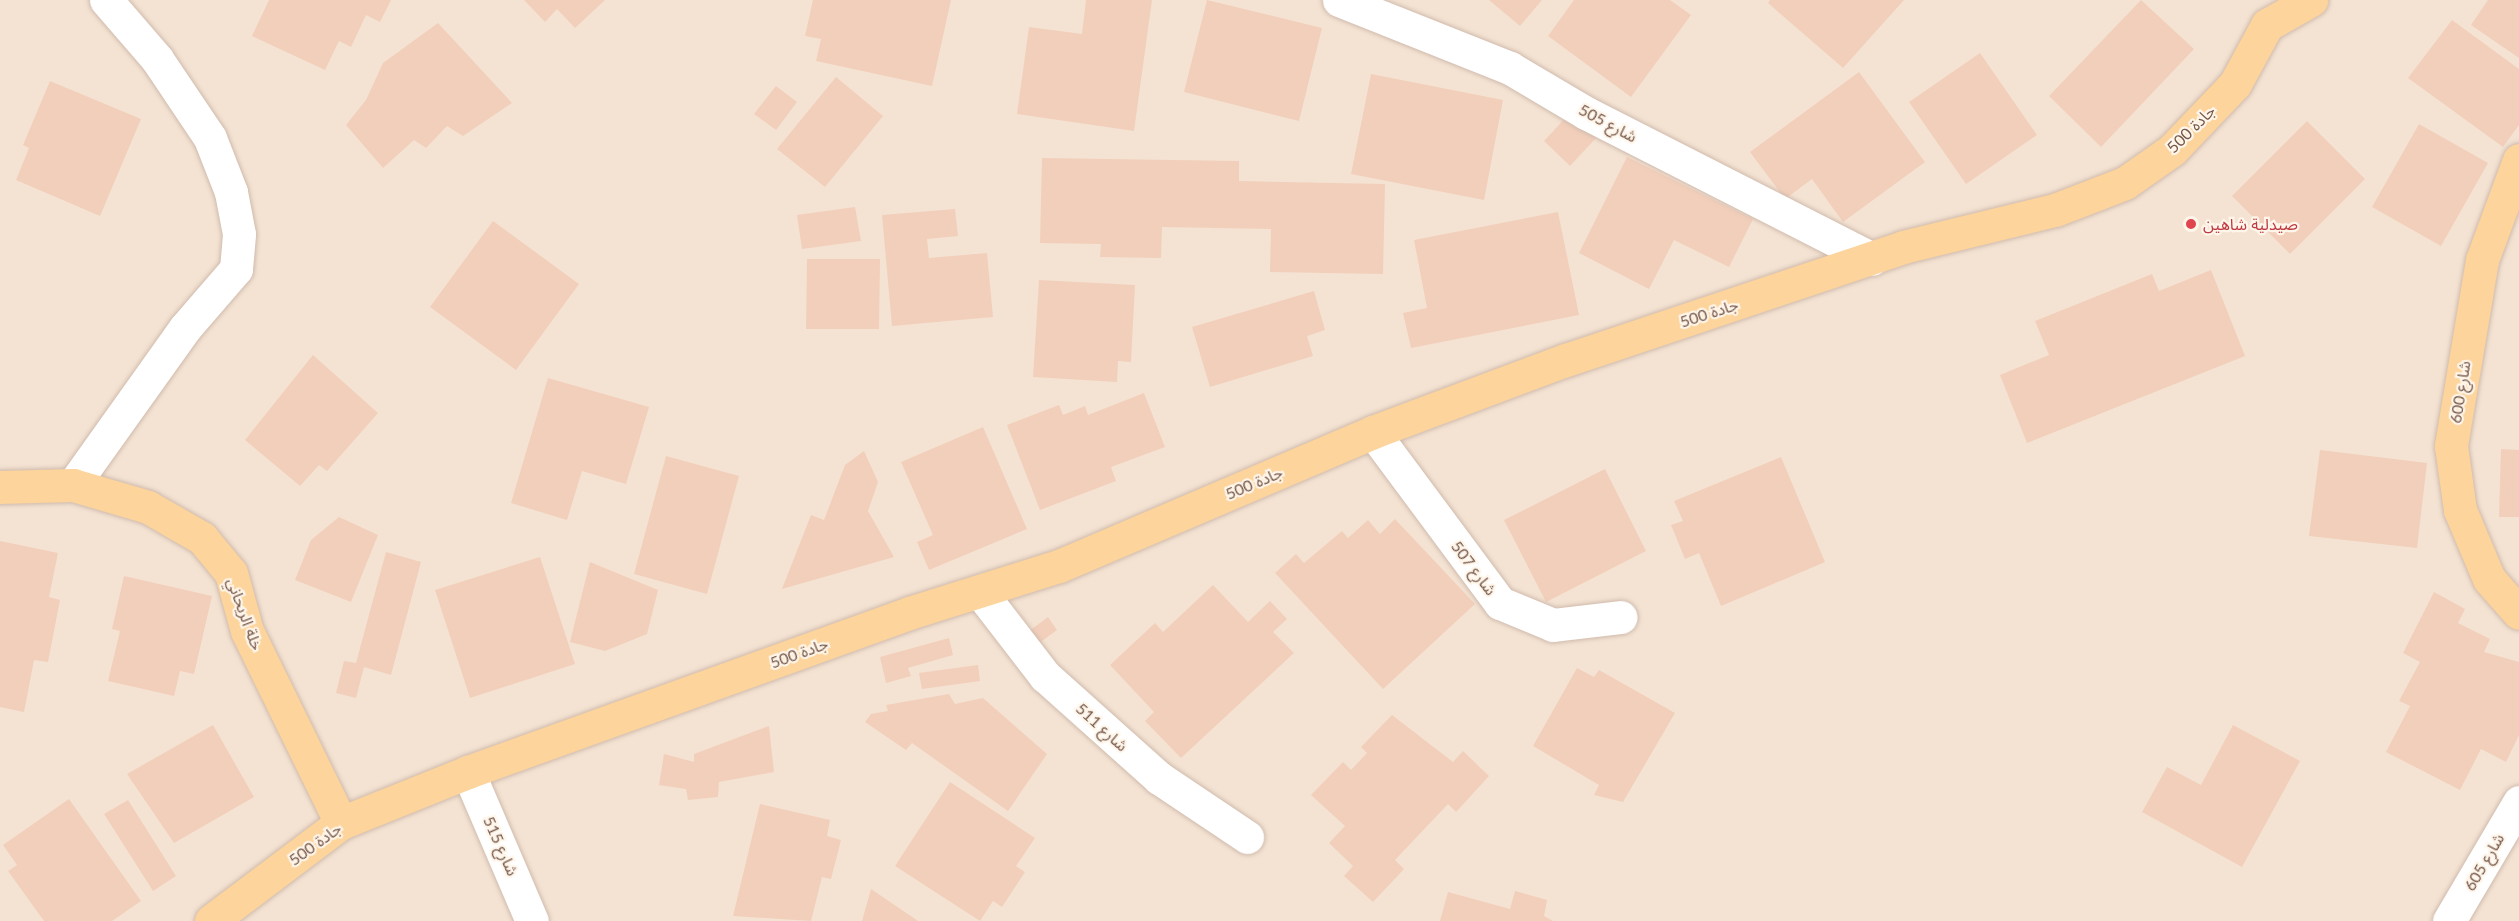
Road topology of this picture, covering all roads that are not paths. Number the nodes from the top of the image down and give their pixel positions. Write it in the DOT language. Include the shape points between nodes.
graph roads {
  1 [pos="106,0"];
  2 [pos="1339,0"];
  3 [pos="2311,0"];
  4 [pos="2262,13"];
  5 [pos="2519,160"];
  6 [pos="1872,259"];
  7 [pos="1372,432"];
  8 [pos="73,485"];
  9 [pos="0,487"];
  10 [pos="981,593"];
  11 [pos="2519,613"];
  12 [pos="1621,617"];
  13 [pos="468,772"];
  14 [pos="2519,802"];
  15 [pos="341,824"];
  16 [pos="1247,837"];
  17 [pos="211,921"];
  18 [pos="532,921"];
  19 [pos="2449,921"];
  1 -- 8 [label="street" via="157,59 210,138 231,192 237,257 236,269 185,328"];
  2 -- 6 [label="street, شارع 505" via="1510,68 1586,112"];
  3 -- 4 [label="main road"];
  4 -- 6 [label="main road, جادة 500" via="2235,84 2172,150 2125,183 2055,210"];
  5 -- 11 [label="main road, شارع 600" via="2481,260 2451,446 2460,510 2489,579"];
  6 -- 7 [label="main road, جادة 500" via="1566,360"];
  7 -- 10 [label="main road, جادة 500" via="1059,566"];
  7 -- 12 [label="street, شارع 507" via="1500,603 1553,625"];
  8 -- 9 [label="main road, خلة الريحاني"];
  8 -- 15 [label="main road, خلة الريحاني" via="157,512 202,538 231,573 247,631"];
  10 -- 13 [label="main road, جادة 500" via="909,613"];
  10 -- 16 [label="street, شارع 511" via="1045,676 1159,778"];
  13 -- 15 [label="main road, جادة 500"];
  13 -- 18 [label="street, شارع 515"];
  14 -- 19 [label="street, شارع 605"];
  15 -- 17 [label="main road, جادة 500"];
}
